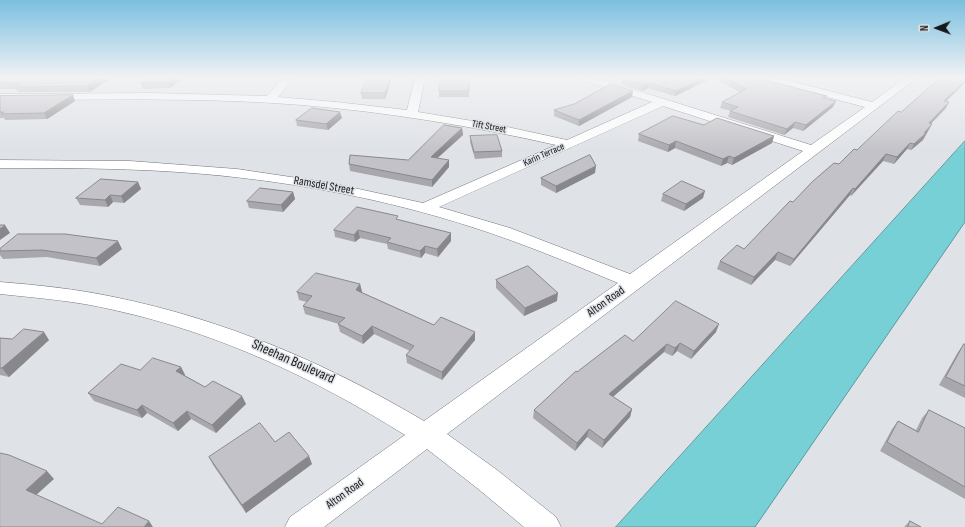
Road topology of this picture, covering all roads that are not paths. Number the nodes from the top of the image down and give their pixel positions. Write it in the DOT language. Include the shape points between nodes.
graph roads {
  1 [pos="302,103"];
  2 [pos="415,103"];
  3 [pos="661,103"];
  4 [pos="664,103"];
  5 [pos="861,103"];
  6 [pos="879,103"];
  7 [pos="874,106"];
  8 [pos="412,114"];
  9 [pos="570,144"];
  10 [pos="812,150"];
  11 [pos="0,164"];
  12 [pos="425,208"];
  13 [pos="633,282"];
  14 [pos="0,288"];
  15 [pos="426,434"];
  16 [pos="300,527"];
  17 [pos="546,527"];
  1 -- 8 [label="street, Tift Street"];
  2 -- 8 [label="street"];
  3 -- 9 [label="street, Karin Terrace"];
  4 -- 10 [label="street"];
  5 -- 7 [label="street"];
  6 -- 7 [label="street, Alton Road"];
  7 -- 10 [label="street, Alton Road"];
  8 -- 9 [label="street, Tift Street"];
  9 -- 12 [label="street, Karin Terrace"];
  10 -- 13 [label="street, Alton Road"];
  11 -- 12 [label="street, Ramsdel Street" via="129,165 214,170 325,186"];
  12 -- 13 [label="street, Ramsdel Street" via="529,240"];
  13 -- 15 [label="street, Alton Road"];
  14 -- 15 [label="street, Sheehan Boulevard" via="119,304 231,336 288,358 348,388"];
  15 -- 16 [label="street, Alton Road"];
  15 -- 17 [label="street, Sheehan Boulevard" via="496,484"];
}
